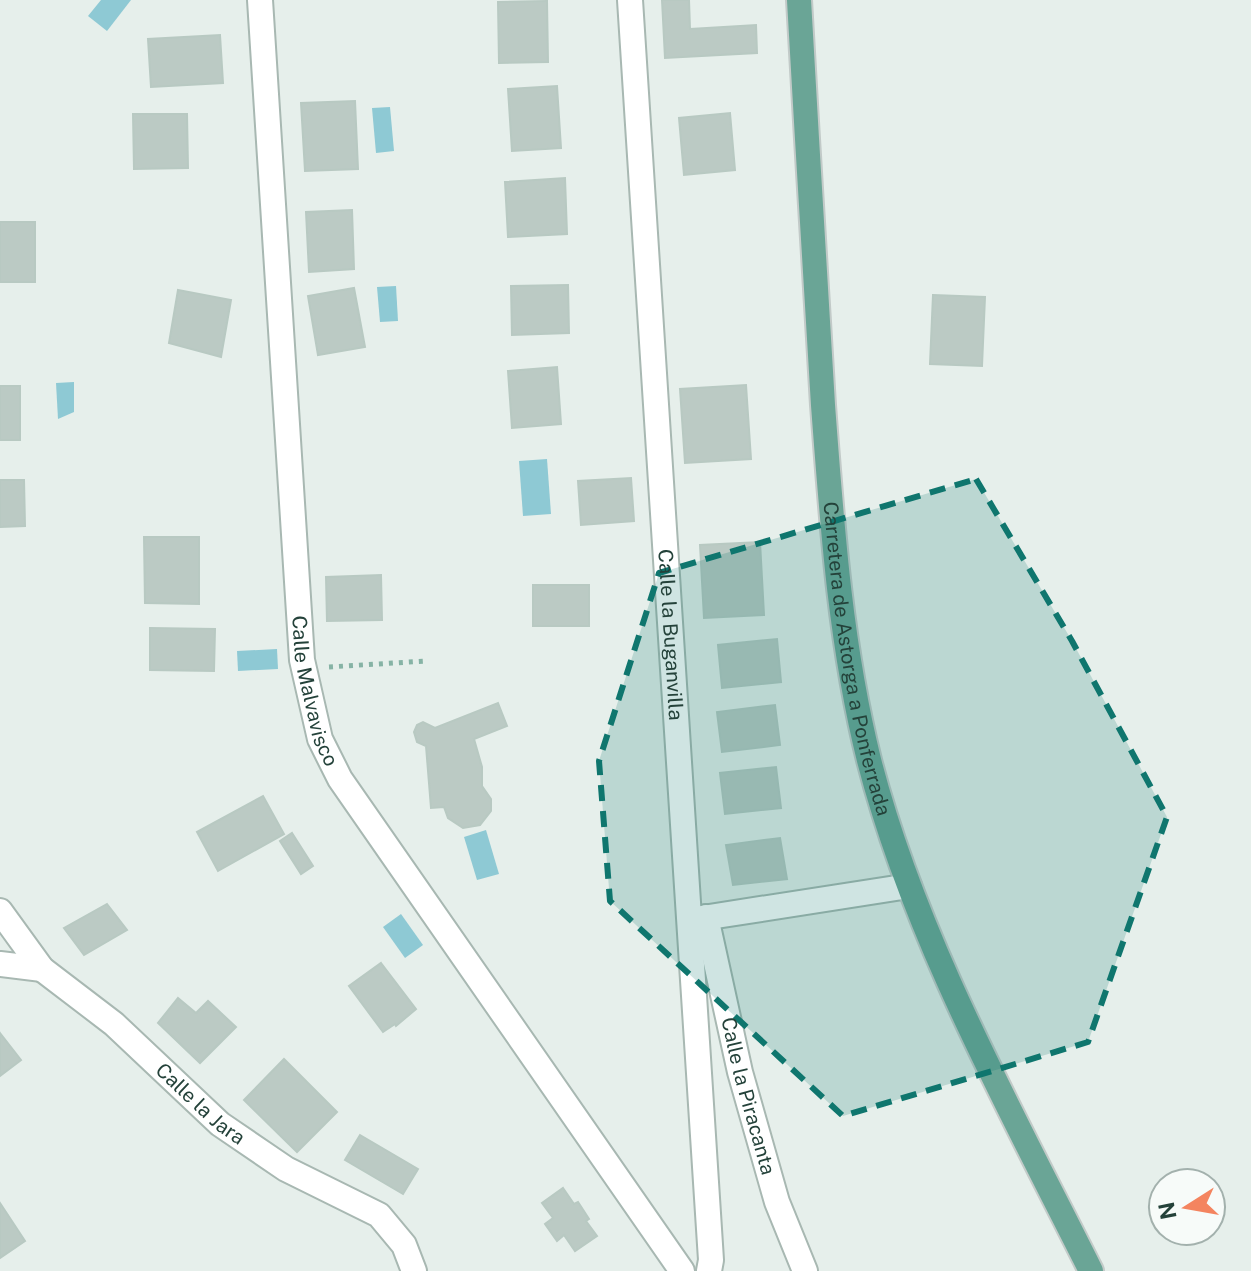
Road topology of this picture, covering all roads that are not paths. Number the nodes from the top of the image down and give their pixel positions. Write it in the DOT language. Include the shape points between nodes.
graph roads {
  1 [pos="260,0"];
  2 [pos="630,0"];
  3 [pos="799,0"];
  4 [pos="909,886"];
  5 [pos="0,911"];
  6 [pos="697,918"];
  7 [pos="0,964"];
  8 [pos="42,969"];
  9 [pos="414,1271"];
  10 [pos="682,1271"];
  11 [pos="709,1271"];
  12 [pos="805,1271"];
  13 [pos="1091,1271"];
  1 -- 10 [label="street, Calle Malvavisco" via="304,669 320,739 340,779"];
  2 -- 6 [label="street, Calle la Buganvilla"];
  3 -- 4 [label="main road, Carretera de Astorga a Ponferrada" via="831,512 846,657 870,762"];
  4 -- 6 [label="street"];
  4 -- 13 [label="main road, Carretera de Astorga a Ponferrada" via="981,1050"];
  5 -- 8 [label="street, Calle la Jara"];
  6 -- 11 [label="street, Calle la Buganvilla"];
  6 -- 12 [label="street, Calle la Piracanta" via="777,1202"];
  7 -- 8 [label="street"];
  8 -- 9 [label="street, Calle la Jara" via="114,1024 220,1124 286,1169 379,1215 404,1245"];
}
